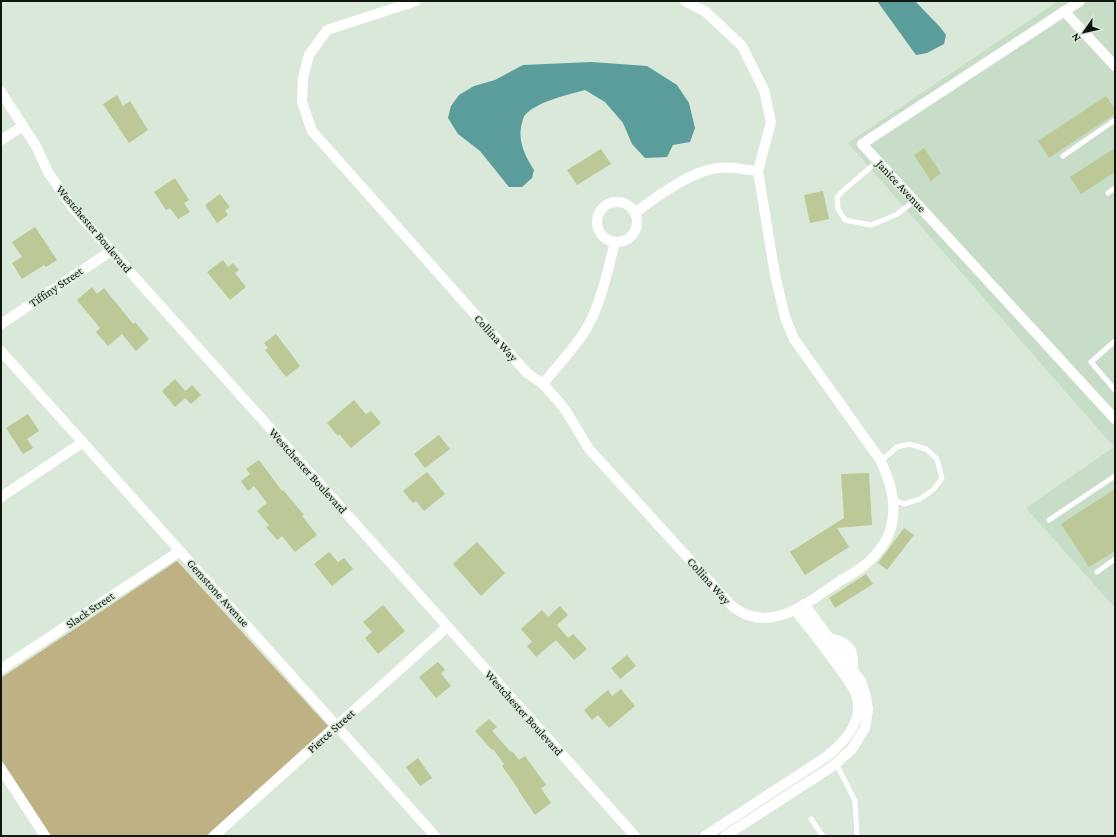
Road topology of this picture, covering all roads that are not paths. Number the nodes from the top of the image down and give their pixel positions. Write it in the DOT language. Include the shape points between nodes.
graph roads {
  1 [pos="416,1"];
  2 [pos="685,1"];
  3 [pos="1080,1"];
  4 [pos="1064,11"];
  5 [pos="1115,66"];
  6 [pos="1,92"];
  7 [pos="1115,120"];
  8 [pos="23,126"];
  9 [pos="1,140"];
  10 [pos="1063,156"];
  11 [pos="878,161"];
  12 [pos="758,171"];
  13 [pos="1115,188"];
  14 [pos="1108,193"];
  15 [pos="914,200"];
  16 [pos="635,212"];
  17 [pos="615,242"];
  18 [pos="111,251"];
  19 [pos="1,324"];
  20 [pos="1115,341"];
  21 [pos="1,351"];
  22 [pos="543,384"];
  23 [pos="1115,390"];
  24 [pos="1115,419"];
  25 [pos="83,442"];
  26 [pos="881,460"];
  27 [pos="1115,476"];
  28 [pos="1,497"];
  29 [pos="894,500"];
  30 [pos="1049,520"];
  31 [pos="180,551"];
  32 [pos="1115,559"];
  33 [pos="1096,572"];
  34 [pos="804,604"];
  35 [pos="795,610"];
  36 [pos="448,627"];
  37 [pos="823,635"];
  38 [pos="1,669"];
  39 [pos="862,719"];
  40 [pos="337,726"];
  41 [pos="829,755"];
  42 [pos="836,763"];
  43 [pos="1,769"];
  44 [pos="811,820"];
  45 [pos="433,835"];
  46 [pos="45,836"];
  47 [pos="214,836"];
  48 [pos="635,836"];
  49 [pos="705,836"];
  50 [pos="725,836"];
  51 [pos="823,836"];
  52 [pos="857,836"];
  1 -- 22 [label="street, Collina Way" via="327,30 310,55 303,78 302,102 312,131 527,373"];
  2 -- 12 [label="street, Collina Way" via="706,12 742,46 764,90 771,122"];
  3 -- 4 [label="street, Janice Avenue"];
  4 -- 5 [label="street"];
  4 -- 11 [label="street, Janice Avenue" via="862,144"];
  6 -- 8 [label="street, Westchester Boulevard"];
  7 -- 10 [label="lane"];
  8 -- 9 [label="street"];
  8 -- 18 [label="street, Westchester Boulevard" via="64,196"];
  11 -- 15 [label="street, Janice Avenue"];
  11 -- 15 [label="lane" via="837,197 838,209 845,220 871,225 896,215"];
  12 -- 16 [label="street" via="720,168 695,174"];
  12 -- 26 [label="street, Collina Way" via="775,275 789,329"];
  13 -- 14 [label="lane"];
  15 -- 24 [label="street, Janice Avenue"];
  16 -- 17 [label="street" via="637,220 634,231 627,239"];
  16 -- 17 [label="street" via="629,205 618,201 607,204 599,212 598,229 604,238"];
  17 -- 22 [label="street" via="593,316 582,336"];
  18 -- 19 [label="street, Tiffiny Street"];
  18 -- 36 [label="street, Westchester Boulevard"];
  20 -- 23 [label="lane" via="1091,362"];
  21 -- 25 [label="street, Gemstone Avenue"];
  22 -- 35 [label="street, Collina Way" via="566,410 589,449 730,606 755,617 772,618"];
  25 -- 28 [label="street"];
  25 -- 31 [label="street, Gemstone Avenue"];
  26 -- 29 [label="street, Collina Way" via="890,481"];
  26 -- 29 [label="lane" via="897,447 909,444 926,448 937,459 942,478 933,490 920,499 904,504"];
  27 -- 30 [label="lane"];
  29 -- 34 [label="street, Collina Way" via="890,532 875,554 865,565"];
  31 -- 38 [label="street, Slack Street"];
  31 -- 40 [label="street, Gemstone Avenue"];
  32 -- 33 [label="lane"];
  34 -- 35 [label="street, Collina Way"];
  34 -- 37 [label="street"];
  35 -- 37 [label="street"];
  36 -- 40 [label="street, Pierce Street"];
  36 -- 48 [label="street, Westchester Boulevard"];
  37 -- 39 [label="street" via="854,691"];
  37 -- 39 [label="street" via="846,644 851,649 854,657 853,670 861,681 868,709"];
  39 -- 41 [label="street" via="855,724 844,742"];
  39 -- 42 [label="street" via="865,728 859,739"];
  40 -- 45 [label="street, Gemstone Avenue"];
  40 -- 47 [label="street, Pierce Street"];
  41 -- 42 [label="street"];
  41 -- 49 [label="street"];
  42 -- 50 [label="street"];
  42 -- 52 [label="lane" via="855,801"];
  43 -- 46 [label="street"];
  44 -- 51 [label="lane"];
}
